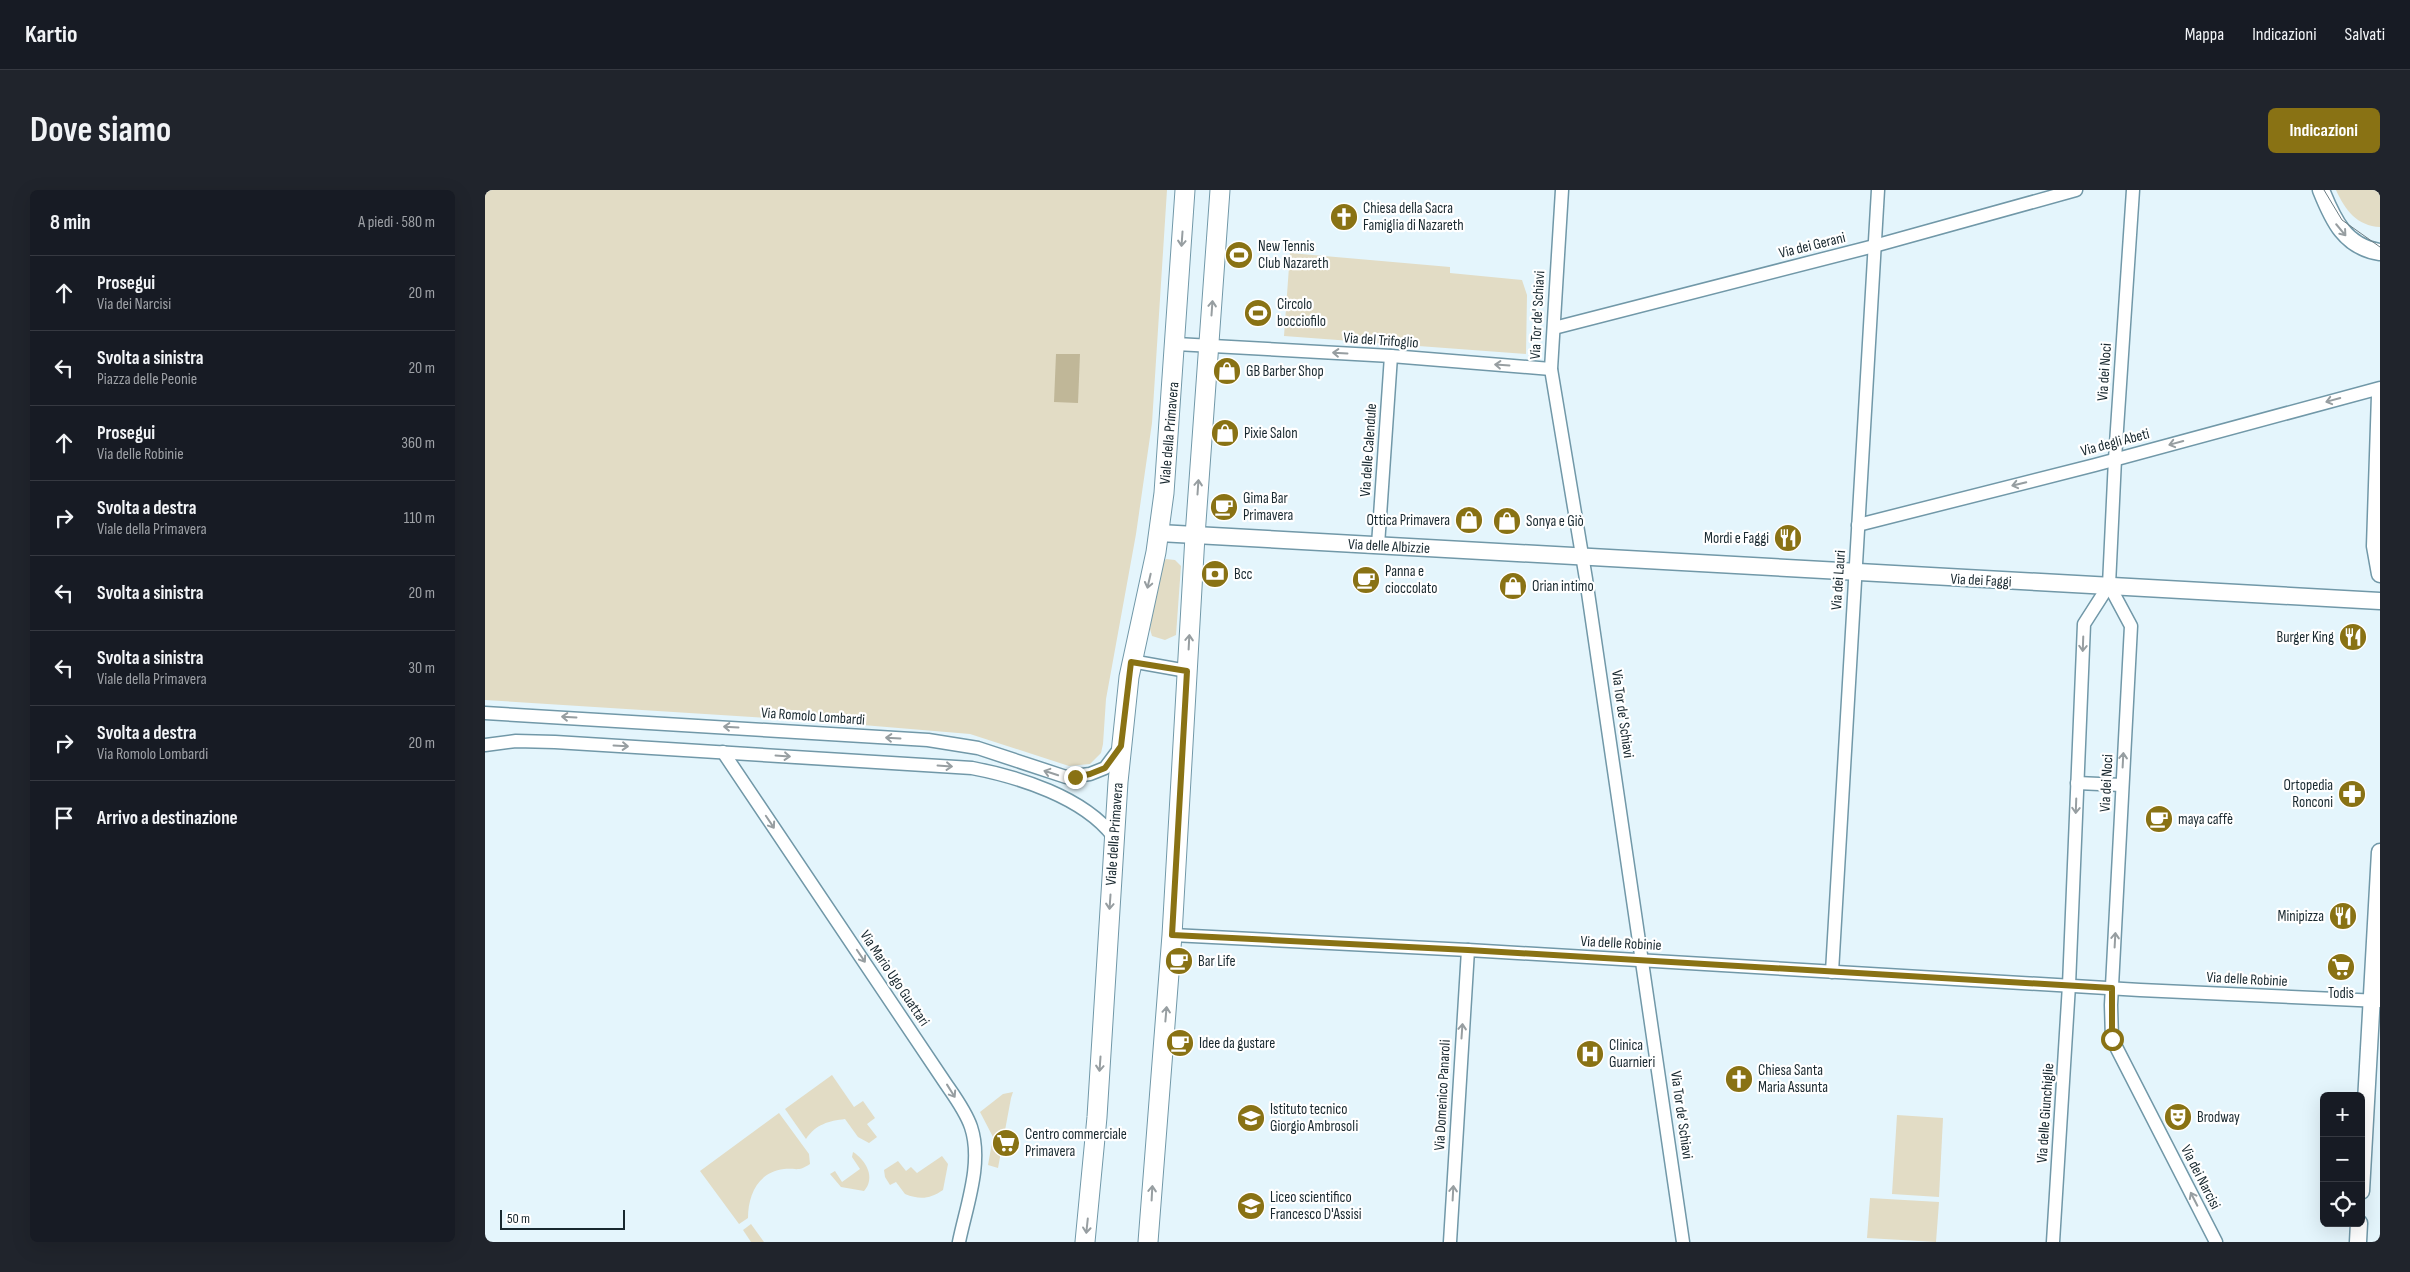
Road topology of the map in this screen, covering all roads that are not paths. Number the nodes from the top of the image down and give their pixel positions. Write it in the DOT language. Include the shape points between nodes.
graph roads {
  1 [pos="1185,190"];
  2 [pos="1220,190"];
  3 [pos="1562,190"];
  4 [pos="1878,190"];
  5 [pos="2077,190"];
  6 [pos="2133,190"];
  7 [pos="2321,190"];
  8 [pos="1874,246"];
  9 [pos="2380,252"];
  10 [pos="1554,328"];
  11 [pos="1176,344"];
  12 [pos="1209,345"];
  13 [pos="1391,356"];
  14 [pos="1551,369"];
  15 [pos="2380,388"];
  16 [pos="2380,395"];
  17 [pos="2115,459"];
  18 [pos="1858,525"];
  19 [pos="1159,533"];
  20 [pos="1195,536"];
  21 [pos="1379,545"];
  22 [pos="1582,555"];
  23 [pos="1854,573"];
  24 [pos="2380,574"];
  25 [pos="2109,585"];
  26 [pos="2380,601"];
  27 [pos="1131,662"];
  28 [pos="1187,671"];
  29 [pos="485,713"];
  30 [pos="485,745"];
  31 [pos="1121,746"];
  32 [pos="723,752"];
  33 [pos="2077,783"];
  34 [pos="2122,785"];
  35 [pos="1113,836"];
  36 [pos="2380,852"];
  37 [pos="1172,935"];
  38 [pos="1468,950"];
  39 [pos="1643,960"];
  40 [pos="1832,972"];
  41 [pos="2069,986"];
  42 [pos="2112,988"];
  43 [pos="2376,1001"];
  44 [pos="2362,1182"];
  45 [pos="2359,1227"];
  46 [pos="959,1242"];
  47 [pos="1085,1242"];
  48 [pos="1148,1242"];
  49 [pos="1450,1242"];
  50 [pos="1683,1242"];
  51 [pos="2053,1242"];
  52 [pos="2216,1242"];
  53 [pos="2358,1242"];
  1 -- 11 [label="main road, Viale della Primavera, one-way"];
  12 -- 2 [label="main road, one-way"];
  3 -- 10 [label="street, Via Tor de' Schiavi"];
  4 -- 8 [label="street, Via dei Lauri"];
  5 -- 8 [label="street, Via dei Gerani"];
  6 -- 17 [label="street, Via dei Noci"];
  7 -- 9 [label="street, one-way" via="2343,233 2362,248"];
  8 -- 10 [label="street, Via dei Gerani"];
  8 -- 18 [label="street, Via dei Lauri"];
  10 -- 14 [label="street, Via Tor de' Schiavi"];
  11 -- 12 [label="street, Via del Trifoglio"];
  11 -- 19 [label="main road, Viale della Primavera"];
  13 -- 12 [label="street, Via del Trifoglio, one-way"];
  20 -- 12 [label="main road, one-way"];
  14 -- 13 [label="street, Via del Trifoglio, one-way"];
  13 -- 21 [label="street, Via delle Calendule"];
  14 -- 22 [label="street, Via Tor de' Schiavi"];
  15 -- 17 [label="street, Via degli Abeti, one-way"];
  16 -- 24 [label="street" via="2375,546"];
  17 -- 18 [label="street, Via degli Abeti, one-way"];
  17 -- 25 [label="street, Via dei Noci"];
  18 -- 23 [label="street, Via dei Lauri"];
  19 -- 20 [label="street, Via delle Albizzie"];
  19 -- 27 [label="main road, Viale della Primavera, one-way"];
  20 -- 21 [label="street, Via delle Albizzie"];
  28 -- 20 [label="main road, one-way"];
  21 -- 22 [label="street, Via delle Albizzie"];
  22 -- 23 [label="street, Via dei Faggi"];
  22 -- 39 [label="street, Via Tor de' Schiavi"];
  23 -- 25 [label="street, Via dei Faggi"];
  23 -- 40 [label="street, Via dei Lauri"];
  25 -- 26 [label="street, Via dei Faggi"];
  25 -- 33 [label="street, Via dei Noci, one-way" via="2084,624"];
  34 -- 25 [label="street, Via dei Noci, one-way" via="2131,626"];
  27 -- 28 [label="street"];
  27 -- 31 [label="main road, Viale della Primavera"];
  28 -- 37 [label="main road"];
  31 -- 29 [label="street, Via Romolo Lombardi, one-way" via="1105,768 1066,777 978,748 928,740"];
  30 -- 32 [label="street, one-way" via="530,741"];
  31 -- 35 [label="main road, Viale della Primavera"];
  32 -- 35 [label="street, one-way" via="981,770 1072,802 1097,817"];
  32 -- 46 [label="street, Via Mario Ugo Guattari, one-way" via="970,1122 975,1161"];
  33 -- 34 [label="street"];
  33 -- 41 [label="street, Via dei Noci, one-way"];
  42 -- 34 [label="street, Via dei Noci, one-way"];
  35 -- 47 [label="main road, Viale della Primavera, one-way" via="1097,1117"];
  36 -- 43 [label="street"];
  37 -- 38 [label="street, Via delle Robinie"];
  48 -- 37 [label="main road, one-way"];
  38 -- 39 [label="street, Via delle Robinie"];
  49 -- 38 [label="street, Via Domenico Panaroli, one-way"];
  39 -- 40 [label="street, Via delle Robinie"];
  39 -- 50 [label="street, Via Tor de' Schiavi"];
  40 -- 41 [label="street, Via delle Robinie"];
  41 -- 42 [label="street, Via delle Robinie"];
  41 -- 51 [label="street, Via delle Giunchiglie"];
  42 -- 43 [label="street, Via delle Robinie"];
  52 -- 42 [label="street, Via dei Narcisi, one-way" via="2112,1039"];
  43 -- 44 [label="street"];
  45 -- 53 [label="street"];
}
